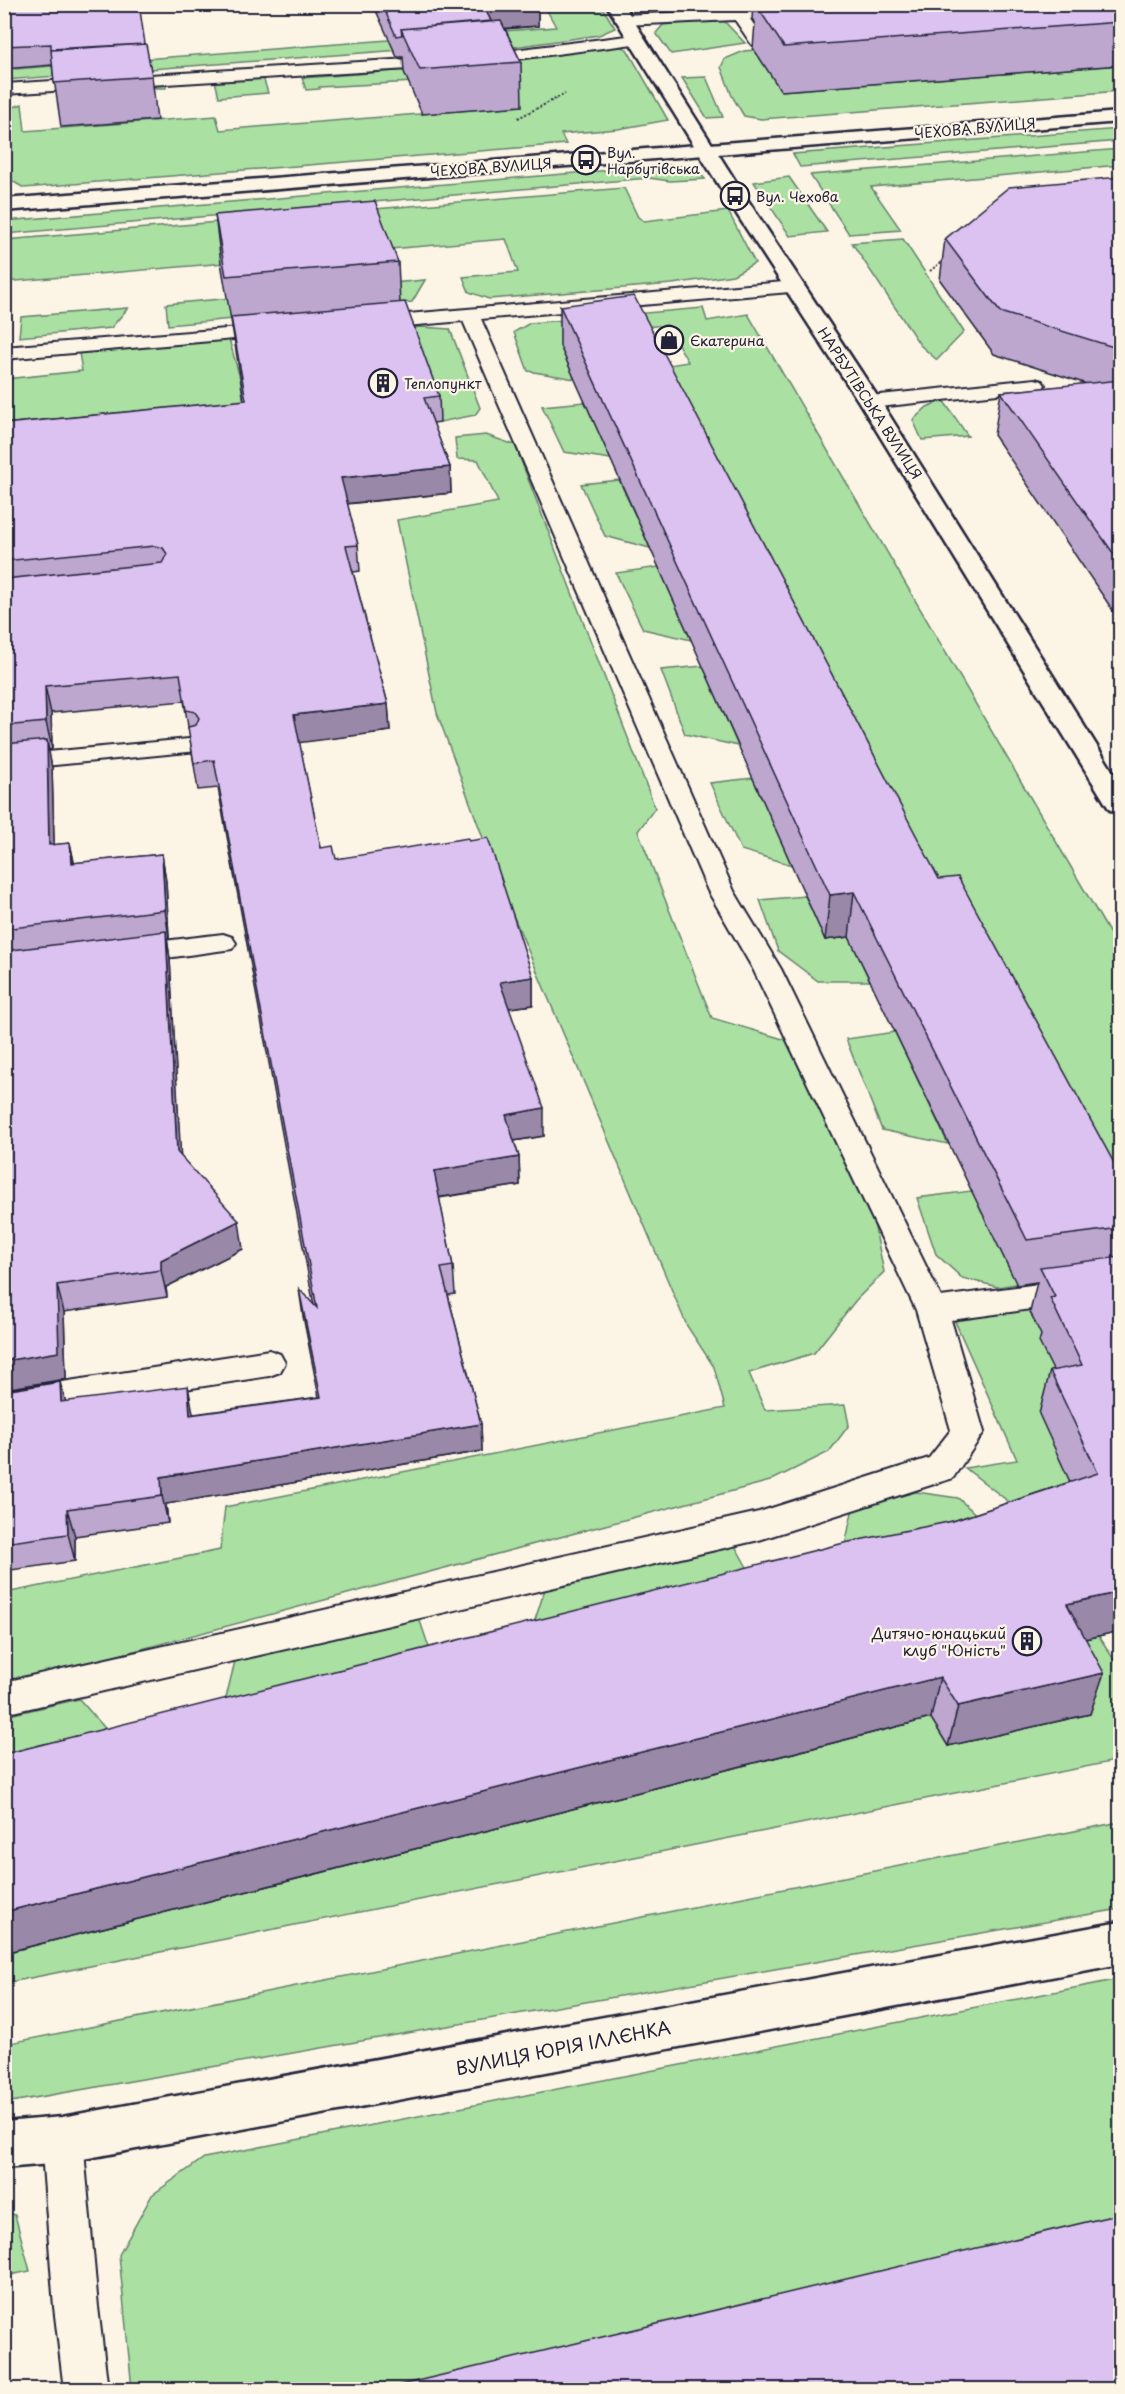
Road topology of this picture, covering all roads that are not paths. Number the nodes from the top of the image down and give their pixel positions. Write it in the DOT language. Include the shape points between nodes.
graph roads {
  1 [pos="614,4"];
  2 [pos="774,12"];
  3 [pos="739,15"];
  4 [pos="624,20"];
  5 [pos="805,39"];
  6 [pos="634,40"];
  7 [pos="4,88"];
  8 [pos="1120,117"];
  9 [pos="706,150"];
  10 [pos="4,205"];
  11 [pos="795,287"];
  12 [pos="470,315"];
  13 [pos="350,325"];
  14 [pos="291,330"];
  15 [pos="4,353"];
  16 [pos="1035,385"];
  17 [pos="870,402"];
  18 [pos="189,746"];
  19 [pos="4,763"];
  20 [pos="1120,804"];
  21 [pos="223,943"];
  22 [pos="108,957"];
  23 [pos="1120,1285"];
  24 [pos="932,1310"];
  25 [pos="269,1363"];
  26 [pos="4,1404"];
  27 [pos="4,1698"];
  28 [pos="1120,1943"];
  29 [pos="62,2140"];
  30 [pos="4,2145"];
  31 [pos="86,2390"];
  1 -- 4 [label="street, НАРБУТІВСЬКА ВУЛИЦЯ"];
  2 -- 3 [label="lane"];
  3 -- 4 [label="lane"];
  3 -- 5 [label="lane" via="758,42"];
  4 -- 6 [label="street, НАРБУТІВСЬКА ВУЛИЦЯ"];
  6 -- 7 [label="lane" via="473,60"];
  6 -- 9 [label="street, НАРБУТІВСЬКА ВУЛИЦЯ"];
  8 -- 9 [label="street, ЧЕХОВА ВУЛИЦЯ"];
  9 -- 10 [label="street, ЧЕХОВА ВУЛИЦЯ"];
  9 -- 11 [label="street, НАРБУТІВСЬКА ВУЛИЦЯ"];
  11 -- 12 [label="lane"];
  11 -- 17 [label="street, НАРБУТІВСЬКА ВУЛИЦЯ"];
  12 -- 13 [label="lane"];
  12 -- 24 [label="lane" via="722,891 767,969"];
  14 -- 15 [label="lane"];
  16 -- 17 [label="lane"];
  17 -- 20 [label="street, НАРБУТІВСЬКА ВУЛИЦЯ"];
  18 -- 19 [label="lane"];
  21 -- 22 [label="lane"];
  23 -- 24 [label="lane"];
  24 -- 27 [label="lane" via="968,1431 941,1468 759,1526"];
  25 -- 26 [label="lane"];
  28 -- 29 [label="street, ВУЛИЦЯ ЮРІЯ ІЛЛЄНКА"];
  29 -- 30 [label="street, ВУЛИЦЯ ЮРІЯ ІЛЛЄНКА"];
  29 -- 31 [label="lane"];
}
